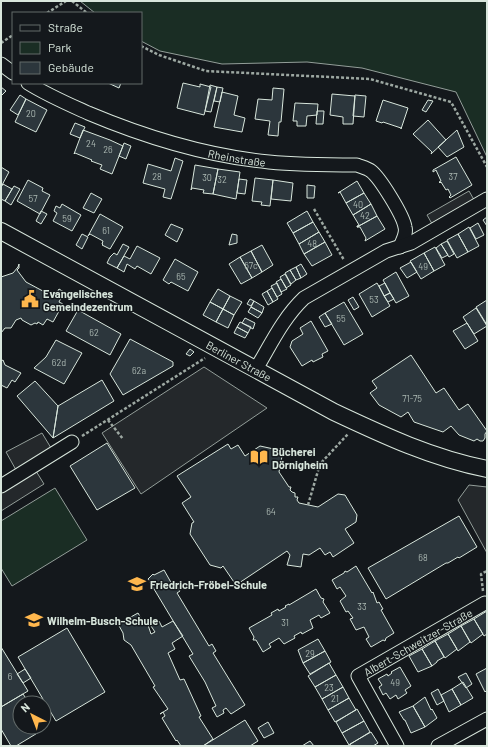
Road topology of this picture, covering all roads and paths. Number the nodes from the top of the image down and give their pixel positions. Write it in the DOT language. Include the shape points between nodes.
graph roads {
  1 [pos="66,1"];
  2 [pos="72,1"];
  3 [pos="49,12"];
  4 [pos="87,12"];
  5 [pos="12,36"];
  6 [pos="1,43"];
  7 [pos="142,46"];
  8 [pos="1,64"];
  9 [pos="12,72"];
  10 [pos="30,84"];
  11 [pos="487,167"];
  12 [pos="487,199"];
  13 [pos="314,209"];
  14 [pos="1,231"];
  15 [pos="400,247"];
  16 [pos="351,270"];
  17 [pos="221,349"];
  18 [pos="256,368"];
  19 [pos="108,420"];
  20 [pos="358,423"];
  21 [pos="122,439"];
  22 [pos="72,442"];
  23 [pos="487,469"];
  24 [pos="1,486"];
  25 [pos="308,505"];
  26 [pos="487,571"];
  27 [pos="485,603"];
  28 [pos="487,719"];
  29 [pos="398,746"];
  30 [pos="438,746"];
  1 -- 3 [label="path"];
  2 -- 4 [label="path"];
  5 -- 6 [label="path"];
  7 -- 11 [label="path" via="206,71 370,79 451,102"];
  8 -- 9 [label="street"];
  10 -- 15 [label="street, Rheinstraße" via="103,119 172,142 254,160 357,165 371,170 381,182 405,227 405,236"];
  12 -- 15 [label="street"];
  13 -- 16 [label="path"];
  14 -- 17 [label="street, Berliner Straße"];
  15 -- 16 [label="street" via="392,248"];
  16 -- 18 [label="street" via="304,298 294,308 284,320"];
  17 -- 18 [label="street, Berliner Straße"];
  17 -- 19 [label="path"];
  18 -- 20 [label="street, Berliner Straße"];
  19 -- 21 [label="path"];
  19 -- 22 [label="path"];
  20 -- 23 [label="street, Berliner Straße" via="436,456"];
  20 -- 25 [label="path" via="320,464"];
  22 -- 24 [label="street"];
  26 -- 27 [label="path" via="481,574"];
  27 -- 29 [label="street, Albert-Schweitzer-Straße" via="358,676"];
  28 -- 30 [label="street"];
}
